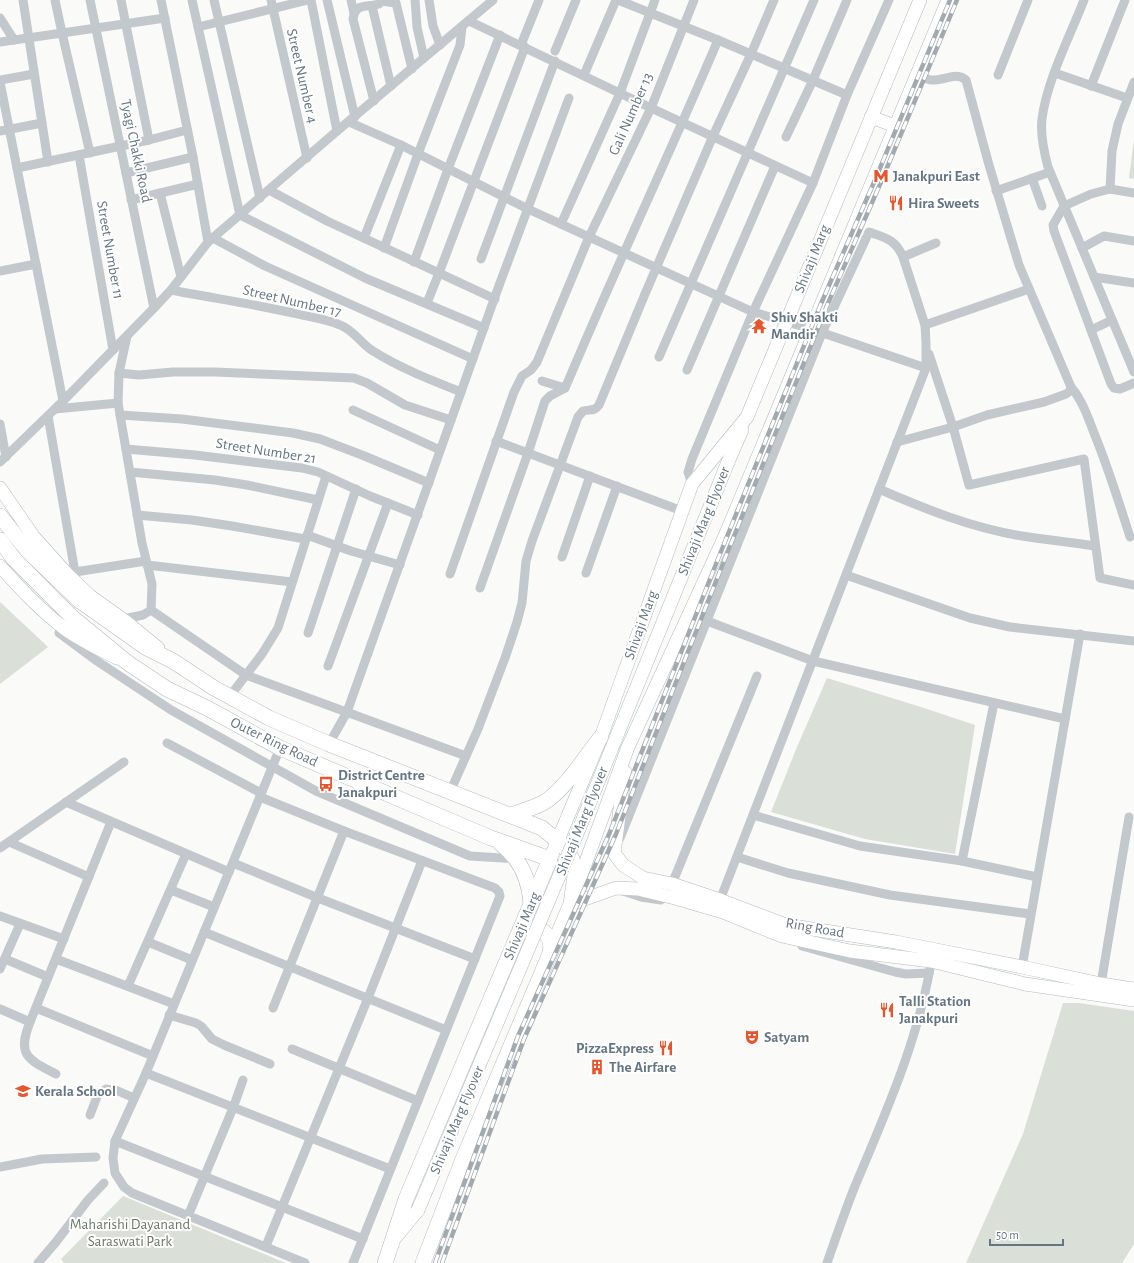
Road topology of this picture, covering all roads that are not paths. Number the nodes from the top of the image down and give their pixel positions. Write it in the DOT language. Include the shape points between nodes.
graph roads {
  1 [pos="23,0"];
  2 [pos="55,0"];
  3 [pos="90,0"];
  4 [pos="121,0"];
  5 [pos="161,0"];
  6 [pos="192,0"];
  7 [pos="214,0"];
  8 [pos="310,0"];
  9 [pos="327,0"];
  10 [pos="351,0"];
  11 [pos="381,0"];
  12 [pos="415,0"];
  13 [pos="429,0"];
  14 [pos="493,0"];
  15 [pos="539,0"];
  16 [pos="576,0"];
  17 [pos="617,0"];
  18 [pos="655,0"];
  19 [pos="694,0"];
  20 [pos="774,0"];
  21 [pos="814,0"];
  22 [pos="846,0"];
  23 [pos="889,0"];
  24 [pos="920,0"];
  25 [pos="948,0"];
  26 [pos="1028,0"];
  27 [pos="1084,0"];
  28 [pos="1125,0"];
  29 [pos="297,1"];
  30 [pos="272,4"];
  31 [pos="372,6"];
  32 [pos="354,13"];
  33 [pos="650,13"];
  34 [pos="0,18"];
  35 [pos="165,18"];
  36 [pos="220,22"];
  37 [pos="126,24"];
  38 [pos="465,24"];
  39 [pos="683,26"];
  40 [pos="198,27"];
  41 [pos="96,28"];
  42 [pos="62,33"];
  43 [pos="500,35"];
  44 [pos="29,38"];
  45 [pos="14,40"];
  46 [pos="718,40"];
  47 [pos="0,42"];
  48 [pos="440,45"];
  49 [pos="523,46"];
  50 [pos="555,51"];
  51 [pos="751,54"];
  52 [pos="424,58"];
  53 [pos="555,61"];
  54 [pos="784,68"];
  55 [pos="412,69"];
  56 [pos="1055,73"];
  57 [pos="34,74"];
  58 [pos="584,75"];
  59 [pos="917,75"];
  60 [pos="998,75"];
  61 [pos="813,80"];
  62 [pos="0,81"];
  63 [pos="1134,82"];
  64 [pos="391,86"];
  65 [pos="1091,86"];
  66 [pos="620,93"];
  67 [pos="847,95"];
  68 [pos="569,98"];
  69 [pos="1127,98"];
  70 [pos="374,101"];
  71 [pos="651,108"];
  72 [pos="871,117"];
  73 [pos="352,120"];
  74 [pos="683,122"];
  75 [pos="42,123"];
  76 [pos="895,126"];
  77 [pos="5,130"];
  78 [pos="186,130"];
  79 [pos="337,131"];
  80 [pos="713,136"];
  81 [pos="786,137"];
  82 [pos="149,140"];
  83 [pos="401,145"];
  84 [pos="120,146"];
  85 [pos="90,153"];
  86 [pos="748,153"];
  87 [pos="418,154"];
  88 [pos="79,155"];
  89 [pos="193,157"];
  90 [pos="307,158"];
  91 [pos="48,162"];
  92 [pos="775,166"];
  93 [pos="17,168"];
  94 [pos="448,169"];
  95 [pos="1050,172"];
  96 [pos="126,173"];
  97 [pos="1032,178"];
  98 [pos="474,182"];
  99 [pos="813,183"];
  100 [pos="198,184"];
  101 [pos="1110,189"];
  102 [pos="269,190"];
  103 [pos="996,191"];
  104 [pos="160,193"];
  105 [pos="1134,193"];
  106 [pos="504,197"];
  107 [pos="260,198"];
  108 [pos="131,200"];
  109 [pos="1042,206"];
  110 [pos="1064,206"];
  111 [pos="528,209"];
  112 [pos="240,215"];
  113 [pos="561,224"];
  114 [pos="851,234"];
  115 [pos="589,237"];
  116 [pos="364,238"];
  117 [pos="866,239"];
  118 [pos="211,240"];
  119 [pos="1134,241"];
  120 [pos="936,243"];
  121 [pos="384,248"];
  122 [pos="1082,248"];
  123 [pos="623,254"];
  124 [pos="903,257"];
  125 [pos="481,259"];
  126 [pos="414,262"];
  127 [pos="36,264"];
  128 [pos="656,269"];
  129 [pos="0,271"];
  130 [pos="439,273"];
  131 [pos="181,277"];
  132 [pos="1094,277"];
  133 [pos="1134,283"];
  134 [pos="691,284"];
  135 [pos="1029,289"];
  136 [pos="171,290"];
  137 [pos="718,296"];
  138 [pos="495,298"];
  139 [pos="427,304"];
  140 [pos="154,308"];
  141 [pos="753,312"];
  142 [pos="1112,320"];
  143 [pos="786,322"];
  144 [pos="925,325"];
  145 [pos="484,328"];
  146 [pos="1091,330"];
  147 [pos="817,331"];
  148 [pos="127,336"];
  149 [pos="926,347"];
  150 [pos="113,350"];
  151 [pos="659,357"];
  152 [pos="473,359"];
  153 [pos="926,368"];
  154 [pos="687,370"];
  155 [pos="1134,372"];
  156 [pos="119,373"];
  157 [pos="542,381"];
  158 [pos="1134,384"];
  159 [pos="1071,387"];
  160 [pos="564,388"];
  161 [pos="461,392"];
  162 [pos="63,401"];
  163 [pos="118,403"];
  164 [pos="56,409"];
  165 [pos="353,410"];
  166 [pos="48,416"];
  167 [pos="120,416"];
  168 [pos="747,417"];
  169 [pos="451,420"];
  170 [pos="0,424"];
  171 [pos="953,427"];
  172 [pos="496,441"];
  173 [pos="897,442"];
  174 [pos="126,449"];
  175 [pos="440,450"];
  176 [pos="528,453"];
  177 [pos="3,460"];
  178 [pos="559,465"];
  179 [pos="130,472"];
  180 [pos="326,476"];
  181 [pos="590,476"];
  182 [pos="429,483"];
  183 [pos="692,484"];
  184 [pos="617,486"];
  185 [pos="0,488"];
  186 [pos="356,489"];
  187 [pos="879,489"];
  188 [pos="318,500"];
  189 [pos="388,503"];
  190 [pos="682,511"];
  191 [pos="137,515"];
  192 [pos="418,515"];
  193 [pos="0,516"];
  194 [pos="306,537"];
  195 [pos="1130,538"];
  196 [pos="0,540"];
  197 [pos="337,546"];
  198 [pos="1095,546"];
  199 [pos="369,556"];
  200 [pos="562,557"];
  201 [pos="146,563"];
  202 [pos="400,565"];
  203 [pos="0,566"];
  204 [pos="586,573"];
  205 [pos="450,574"];
  206 [pos="846,575"];
  207 [pos="76,578"];
  208 [pos="292,582"];
  209 [pos="1134,585"];
  210 [pos="480,588"];
  211 [pos="151,610"];
  212 [pos="123,620"];
  213 [pos="707,621"];
  214 [pos="59,633"];
  215 [pos="308,634"];
  216 [pos="1080,634"];
  217 [pos="1134,641"];
  218 [pos="813,660"];
  219 [pos="173,661"];
  220 [pos="128,663"];
  221 [pos="328,666"];
  222 [pos="246,675"];
  223 [pos="757,676"];
  224 [pos="230,696"];
  225 [pos="994,703"];
  226 [pos="348,712"];
  227 [pos="1065,719"];
  228 [pos="601,738"];
  229 [pos="167,743"];
  230 [pos="329,744"];
  231 [pos="628,747"];
  232 [pos="280,748"];
  233 [pos="466,756"];
  234 [pos="124,762"];
  235 [pos="272,766"];
  236 [pos="450,792"];
  237 [pos="260,795"];
  238 [pos="66,802"];
  239 [pos="511,815"];
  240 [pos="753,815"];
  241 [pos="1129,817"];
  242 [pos="111,822"];
  243 [pos="344,831"];
  244 [pos="492,838"];
  245 [pos="558,840"];
  246 [pos="9,842"];
  247 [pos="0,848"];
  248 [pos="614,853"];
  249 [pos="186,854"];
  250 [pos="737,857"];
  251 [pos="516,859"];
  252 [pos="550,859"];
  253 [pos="422,860"];
  254 [pos="962,860"];
  255 [pos="233,862"];
  256 [pos="229,872"];
  257 [pos="89,877"];
  258 [pos="1037,877"];
  259 [pos="640,883"];
  260 [pos="672,884"];
  261 [pos="619,888"];
  262 [pos="170,890"];
  263 [pos="318,898"];
  264 [pos="720,900"];
  265 [pos="531,904"];
  266 [pos="571,904"];
  267 [pos="214,907"];
  268 [pos="1030,914"];
  269 [pos="0,916"];
  270 [pos="20,924"];
  271 [pos="395,928"];
  272 [pos="204,932"];
  273 [pos="64,939"];
  274 [pos="516,939"];
  275 [pos="148,942"];
  276 [pos="550,952"];
  277 [pos="5,959"];
  278 [pos="56,959"];
  279 [pos="475,959"];
  280 [pos="192,960"];
  281 [pos="290,967"];
  282 [pos="930,967"];
  283 [pos="1022,967"];
  284 [pos="0,969"];
  285 [pos="48,977"];
  286 [pos="1101,984"];
  287 [pos="128,986"];
  288 [pos="1134,989"];
  289 [pos="368,998"];
  290 [pos="1134,1000"];
  291 [pos="174,1004"];
  292 [pos="36,1008"];
  293 [pos="273,1008"];
  294 [pos="0,1010"];
  295 [pos="170,1015"];
  296 [pos="30,1022"];
  297 [pos="446,1030"];
  298 [pos="292,1049"];
  299 [pos="153,1056"];
  300 [pos="270,1064"];
  301 [pos="339,1068"];
  302 [pos="146,1073"];
  303 [pos="56,1074"];
  304 [pos="243,1080"];
  305 [pos="134,1098"];
  306 [pos="418,1101"];
  307 [pos="233,1108"];
  308 [pos="90,1115"];
  309 [pos="310,1138"];
  310 [pos="116,1141"];
  311 [pos="96,1157"];
  312 [pos="0,1167"];
  313 [pos="390,1170"];
  314 [pos="205,1176"];
  315 [pos="104,1183"];
  316 [pos="282,1207"];
  317 [pos="188,1216"];
  318 [pos="363,1239"];
  319 [pos="394,1239"];
  320 [pos="266,1246"];
  321 [pos="38,1263"];
  322 [pos="305,1263"];
  323 [pos="353,1263"];
  324 [pos="384,1263"];
  325 [pos="423,1263"];
  326 [pos="827,1263"];
  1 -- 44 [label="street"];
  2 -- 42 [label="street"];
  3 -- 41 [label="street, Tyagi Chakki Road"];
  4 -- 37 [label="street"];
  5 -- 35 [label="street"];
  6 -- 40 [label="street"];
  7 -- 36 [label="street"];
  8 -- 29 [label="street"];
  8 -- 79 [label="street"];
  9 -- 73 [label="street"];
  10 -- 32 [label="street"];
  11 -- 31 [label="street" via="379,4"];
  11 -- 55 [label="street" via="396,3"];
  12 -- 52 [label="street" via="417,27"];
  13 -- 48 [label="street" via="433,26"];
  14 -- 38 [label="street"];
  15 -- 49 [label="street"];
  16 -- 50 [label="street"];
  17 -- 33 [label="street"];
  17 -- 58 [label="street"];
  18 -- 33 [label="street"];
  19 -- 39 [label="street, Gali Number 13"];
  20 -- 51 [label="street"];
  21 -- 54 [label="street"];
  22 -- 61 [label="street"];
  23 -- 67 [label="street"];
  24 -- 72 [label="main road, Shivaji Marg"];
  25 -- 59 [label="main road, Shivaji Marg"];
  26 -- 60 [label="street"];
  27 -- 56 [label="street"];
  28 -- 65 [label="street"];
  29 -- 30 [label="street"];
  30 -- 36 [label="street"];
  30 -- 90 [label="street, Street Number 4"];
  31 -- 32 [label="street" via="362,6"];
  31 -- 64 [label="street"];
  32 -- 70 [label="street" via="353,19"];
  33 -- 39 [label="street"];
  33 -- 66 [label="street"];
  34 -- 45 [label="street"];
  35 -- 37 [label="street"];
  35 -- 78 [label="street"];
  36 -- 40 [label="street"];
  36 -- 107 [label="street"];
  37 -- 41 [label="street"];
  37 -- 82 [label="street"];
  38 -- 43 [label="street"];
  38 -- 48 [label="street"];
  38 -- 87 [label="street" via="460,45"];
  39 -- 46 [label="street"];
  39 -- 71 [label="street, Gali Number 13"];
  40 -- 112 [label="street"];
  41 -- 42 [label="street"];
  41 -- 84 [label="street, Tyagi Chakki Road"];
  42 -- 44 [label="street"];
  42 -- 85 [label="street"];
  43 -- 49 [label="street"];
  43 -- 94 [label="street"];
  44 -- 45 [label="street"];
  44 -- 57 [label="street"];
  45 -- 47 [label="street"];
  46 -- 51 [label="street"];
  46 -- 74 [label="street"];
  48 -- 52 [label="street"];
  49 -- 53 [label="street"];
  49 -- 98 [label="street"];
  51 -- 54 [label="street"];
  51 -- 80 [label="street"];
  52 -- 55 [label="street"];
  53 -- 58 [label="street"];
  53 -- 106 [label="street"];
  54 -- 61 [label="street"];
  54 -- 86 [label="street"];
  55 -- 64 [label="street"];
  56 -- 65 [label="street"];
  56 -- 95 [label="street" via="1042,120 1042,145"];
  57 -- 62 [label="street"];
  57 -- 75 [label="street"];
  58 -- 66 [label="street"];
  59 -- 76 [label="main road, Shivaji Marg"];
  59 -- 103 [label="street" via="932,80 955,76 966,80"];
  61 -- 67 [label="street"];
  61 -- 81 [label="street"];
  62 -- 77 [label="street"];
  63 -- 69 [label="street"];
  64 -- 70 [label="street"];
  65 -- 69 [label="street"];
  66 -- 71 [label="street"];
  66 -- 113 [label="street"];
  67 -- 99 [label="street"];
  68 -- 111 [label="street"];
  69 -- 101 [label="street" via="1112,151"];
  70 -- 73 [label="street"];
  71 -- 74 [label="street"];
  71 -- 115 [label="street, Gali Number 13"];
  72 -- 76 [label="main road"];
  72 -- 143 [label="main road, Shivaji Marg"];
  73 -- 79 [label="street"];
  73 -- 83 [label="street"];
  74 -- 80 [label="street"];
  74 -- 123 [label="street"];
  75 -- 77 [label="street"];
  75 -- 91 [label="street"];
  76 -- 114 [label="main road, Shivaji Marg"];
  77 -- 93 [label="street"];
  78 -- 82 [label="street"];
  78 -- 89 [label="street"];
  79 -- 90 [label="street"];
  80 -- 86 [label="street"];
  80 -- 128 [label="street"];
  82 -- 84 [label="street"];
  83 -- 87 [label="street"];
  83 -- 116 [label="street"];
  84 -- 85 [label="street"];
  84 -- 96 [label="street, Tyagi Chakki Road"];
  85 -- 88 [label="street"];
  86 -- 92 [label="street"];
  86 -- 134 [label="street"];
  87 -- 94 [label="street"];
  87 -- 121 [label="street"];
  88 -- 91 [label="street"];
  88 -- 150 [label="street, Street Number 11"];
  89 -- 96 [label="street"];
  89 -- 100 [label="street"];
  90 -- 102 [label="street"];
  91 -- 93 [label="street"];
  92 -- 99 [label="street"];
  92 -- 137 [label="street"];
  93 -- 127 [label="street"];
  94 -- 98 [label="street"];
  94 -- 126 [label="street"];
  95 -- 97 [label="street"];
  95 -- 110 [label="street"];
  96 -- 108 [label="street, Tyagi Chakki Road"];
  97 -- 103 [label="street"];
  97 -- 109 [label="street"];
  98 -- 106 [label="street"];
  98 -- 130 [label="street"];
  99 -- 141 [label="street"];
  100 -- 104 [label="street"];
  100 -- 118 [label="street"];
  101 -- 105 [label="street"];
  101 -- 110 [label="street"];
  102 -- 107 [label="street"];
  102 -- 116 [label="street"];
  103 -- 135 [label="street"];
  104 -- 108 [label="street"];
  104 -- 131 [label="street"];
  106 -- 111 [label="street"];
  106 -- 125 [label="street"];
  107 -- 112 [label="street"];
  108 -- 140 [label="street, Tyagi Chakki Road"];
  110 -- 122 [label="street"];
  110 -- 146 [label="street" via="1053,225 1054,231"];
  111 -- 113 [label="street"];
  111 -- 138 [label="street"];
  112 -- 118 [label="street"];
  112 -- 139 [label="street" via="366,278"];
  113 -- 115 [label="street"];
  114 -- 117 [label="street"];
  114 -- 147 [label="main road, Shivaji Marg"];
  115 -- 123 [label="street"];
  115 -- 172 [label="street, Gali Number 13" via="537,362 522,376"];
  116 -- 121 [label="street"];
  117 -- 124 [label="street" via="869,232 891,240"];
  117 -- 147 [label="street"];
  118 -- 131 [label="street"];
  118 -- 152 [label="street"];
  119 -- 122 [label="street" via="1104,236"];
  120 -- 124 [label="street"];
  121 -- 126 [label="street"];
  122 -- 132 [label="street"];
  123 -- 128 [label="street"];
  123 -- 160 [label="street"];
  124 -- 144 [label="street"];
  126 -- 130 [label="street"];
  127 -- 129 [label="street"];
  127 -- 162 [label="street"];
  128 -- 134 [label="street"];
  128 -- 178 [label="street" via="599,405 596,409 580,413"];
  130 -- 138 [label="street"];
  130 -- 139 [label="street"];
  131 -- 136 [label="street"];
  132 -- 133 [label="street"];
  132 -- 142 [label="street"];
  134 -- 137 [label="street"];
  134 -- 151 [label="street"];
  135 -- 144 [label="street"];
  135 -- 159 [label="street"];
  136 -- 140 [label="street"];
  136 -- 161 [label="street, Street Number 17" via="330,321 349,330 372,351"];
  137 -- 141 [label="street"];
  137 -- 154 [label="street"];
  138 -- 145 [label="street"];
  139 -- 145 [label="street"];
  140 -- 148 [label="street"];
  141 -- 143 [label="street"];
  141 -- 183 [label="street" via="692,459 688,472"];
  142 -- 146 [label="street"];
  142 -- 155 [label="street"];
  143 -- 147 [label="street"];
  143 -- 168 [label="main road, Shivaji Marg"];
  144 -- 149 [label="street"];
  145 -- 152 [label="street"];
  146 -- 158 [label="street" via="1114,388 1120,389"];
  147 -- 153 [label="street"];
  147 -- 213 [label="street"];
  147 -- 231 [label="main road, Shivaji Marg"];
  148 -- 150 [label="street"];
  148 -- 156 [label="street"];
  149 -- 153 [label="street"];
  149 -- 171 [label="street"];
  150 -- 162 [label="street"];
  152 -- 161 [label="street"];
  153 -- 173 [label="street"];
  156 -- 163 [label="street"];
  156 -- 169 [label="street" via="139,375 215,372 354,378 405,405"];
  157 -- 160 [label="street"];
  159 -- 171 [label="street" via="1066,394"];
  159 -- 195 [label="street" via="1081,401 1102,453"];
  160 -- 176 [label="street" via="545,401"];
  161 -- 169 [label="street"];
  162 -- 164 [label="street"];
  163 -- 164 [label="street"];
  163 -- 167 [label="street"];
  164 -- 166 [label="street"];
  165 -- 175 [label="street"];
  166 -- 177 [label="street"];
  166 -- 207 [label="street"];
  167 -- 174 [label="street"];
  167 -- 182 [label="street" via="189,420 293,433 320,439"];
  168 -- 183 [label="main road, Shivaji Marg"];
  168 -- 319 [label="main road, Shivaji Marg Flyover, bridge" via="580,829 418,1210"];
  169 -- 175 [label="street"];
  170 -- 177 [label="street"];
  171 -- 173 [label="street"];
  171 -- 198 [label="street" via="969,485 1084,459"];
  172 -- 176 [label="street"];
  172 -- 205 [label="street, Gali Number 13"];
  173 -- 187 [label="street"];
  174 -- 179 [label="street"];
  174 -- 180 [label="street, Street Number 21" via="280,465 302,468"];
  175 -- 182 [label="street"];
  176 -- 178 [label="street"];
  176 -- 210 [label="street"];
  178 -- 181 [label="street"];
  178 -- 233 [label="street" via="526,561 522,603 517,622"];
  179 -- 188 [label="street" via="215,480"];
  179 -- 191 [label="street"];
  180 -- 186 [label="street, Street Number 21"];
  180 -- 188 [label="street"];
  181 -- 184 [label="street"];
  181 -- 200 [label="street"];
  182 -- 192 [label="street"];
  183 -- 190 [label="main road, Shivaji Marg"];
  184 -- 190 [label="street"];
  184 -- 204 [label="street"];
  185 -- 207 [label="main road, Outer Ring Road" via="33,536 66,574"];
  186 -- 189 [label="street, Street Number 21"];
  186 -- 197 [label="street"];
  187 -- 198 [label="street" via="937,514 987,528 1021,536"];
  187 -- 206 [label="street"];
  188 -- 194 [label="street"];
  189 -- 192 [label="street, Street Number 21"];
  189 -- 199 [label="street"];
  190 -- 228 [label="main road, Shivaji Marg"];
  191 -- 194 [label="street" via="192,520"];
  191 -- 201 [label="street"];
  192 -- 202 [label="street"];
  193 -- 219 [label="main road, Outer Ring Road" via="27,550 80,601 145,647"];
  194 -- 197 [label="street"];
  194 -- 208 [label="street"];
  196 -- 220 [label="main road, Outer Ring Road" via="14,558 73,618"];
  197 -- 199 [label="street"];
  197 -- 215 [label="street"];
  198 -- 209 [label="street" via="1100,578"];
  199 -- 202 [label="street"];
  199 -- 221 [label="street"];
  201 -- 207 [label="street"];
  201 -- 208 [label="street"];
  201 -- 211 [label="street" via="152,584"];
  202 -- 226 [label="street"];
  203 -- 220 [label="main road, Outer Ring Road" via="26,594 64,628 96,648"];
  206 -- 216 [label="street" via="970,618 1010,627"];
  206 -- 218 [label="street"];
  207 -- 212 [label="main road, Outer Ring Road" via="90,596"];
  208 -- 222 [label="street" via="278,628"];
  211 -- 212 [label="street"];
  211 -- 222 [label="street"];
  212 -- 219 [label="main road, Outer Ring Road"];
  213 -- 218 [label="street"];
  213 -- 248 [label="street"];
  214 -- 235 [label="street" via="171,710"];
  216 -- 217 [label="street"];
  216 -- 227 [label="street"];
  218 -- 225 [label="street"];
  218 -- 240 [label="street"];
  219 -- 224 [label="main road, Outer Ring Road"];
  220 -- 232 [label="main road, Outer Ring Road" via="168,689"];
  222 -- 224 [label="street"];
  222 -- 226 [label="street"];
  223 -- 260 [label="street"];
  224 -- 230 [label="main road, Outer Ring Road" via="269,718"];
  225 -- 227 [label="street"];
  225 -- 254 [label="street"];
  226 -- 230 [label="street"];
  226 -- 233 [label="street"];
  227 -- 258 [label="street"];
  228 -- 231 [label="main road" via="611,729 620,728 628,739"];
  228 -- 239 [label="main road" via="553,796 543,803"];
  228 -- 245 [label="main road, Shivaji Marg"];
  229 -- 237 [label="street"];
  230 -- 236 [label="main road, Outer Ring Road"];
  231 -- 248 [label="main road"];
  231 -- 266 [label="main road, Shivaji Marg"];
  232 -- 235 [label="street"];
  232 -- 244 [label="main road, Outer Ring Road"];
  233 -- 236 [label="street"];
  234 -- 238 [label="street"];
  235 -- 237 [label="street"];
  235 -- 251 [label="street" via="316,791 470,856"];
  236 -- 239 [label="main road, Outer Ring Road"];
  237 -- 243 [label="street"];
  237 -- 255 [label="street"];
  238 -- 242 [label="street"];
  238 -- 246 [label="street"];
  239 -- 245 [label="main road, Outer Ring Road" via="542,828"];
  240 -- 250 [label="street"];
  240 -- 254 [label="street" via="860,846"];
  241 -- 286 [label="street"];
  242 -- 249 [label="street"];
  242 -- 257 [label="street"];
  243 -- 253 [label="street"];
  243 -- 263 [label="street"];
  244 -- 251 [label="main road"];
  244 -- 252 [label="main road"];
  245 -- 252 [label="main road, Shivaji Marg"];
  245 -- 266 [label="main road, Outer Ring Road" via="572,859 574,876"];
  246 -- 247 [label="street"];
  246 -- 257 [label="street"];
  248 -- 259 [label="main road, Ring Road"];
  249 -- 256 [label="street"];
  249 -- 262 [label="street"];
  250 -- 264 [label="street"];
  250 -- 268 [label="street" via="788,874 890,895"];
  251 -- 265 [label="main road" via="527,877"];
  252 -- 265 [label="main road, Shivaji Marg"];
  253 -- 271 [label="street"];
  253 -- 279 [label="street" via="495,888 499,892 500,896"];
  254 -- 258 [label="street"];
  255 -- 256 [label="street"];
  255 -- 263 [label="street"];
  256 -- 267 [label="street"];
  257 -- 273 [label="street"];
  258 -- 268 [label="street"];
  259 -- 260 [label="main road, Ring Road"];
  259 -- 261 [label="main road, Ring Road"];
  259 -- 282 [label="main road, Ring Road" via="782,936"];
  260 -- 264 [label="main road, Ring Road"];
  261 -- 266 [label="main road, Ring Road"];
  261 -- 282 [label="street" via="641,898 666,900 721,917 771,938 896,972"];
  262 -- 267 [label="street"];
  262 -- 275 [label="street"];
  263 -- 271 [label="street"];
  263 -- 281 [label="street"];
  264 -- 283 [label="main road, Ring Road" via="786,925 896,942"];
  265 -- 274 [label="main road, Shivaji Marg"];
  266 -- 276 [label="main road, Shivaji Marg"];
  267 -- 272 [label="street"];
  268 -- 283 [label="street"];
  269 -- 270 [label="street"];
  270 -- 273 [label="street"];
  270 -- 277 [label="street"];
  271 -- 279 [label="street"];
  271 -- 289 [label="street"];
  272 -- 280 [label="street"];
  272 -- 281 [label="street"];
  273 -- 278 [label="street"];
  274 -- 276 [label="main road" via="523,931 537,928 549,937"];
  274 -- 319 [label="main road, Shivaji Marg" via="406,1199"];
  275 -- 280 [label="street"];
  275 -- 287 [label="street"];
  276 -- 325 [label="main road, Shivaji Marg" via="463,1159"];
  277 -- 284 [label="street"];
  277 -- 285 [label="street"];
  278 -- 285 [label="street"];
  278 -- 287 [label="street"];
  279 -- 297 [label="street"];
  280 -- 291 [label="street"];
  281 -- 289 [label="street"];
  281 -- 293 [label="street"];
  282 -- 290 [label="main road, Ring Road"];
  282 -- 326 [label="street" via="925,997 908,1054"];
  283 -- 286 [label="main road, Ring Road"];
  285 -- 292 [label="street"];
  286 -- 288 [label="main road, Ring Road"];
  287 -- 291 [label="street"];
  289 -- 297 [label="street"];
  289 -- 301 [label="street"];
  291 -- 295 [label="street"];
  292 -- 296 [label="street"];
  292 -- 299 [label="street"];
  294 -- 296 [label="street"];
  295 -- 299 [label="street"];
  295 -- 300 [label="street" via="196,1023 224,1045"];
  296 -- 303 [label="street" via="24,1050 37,1064"];
  297 -- 306 [label="street"];
  298 -- 301 [label="street"];
  299 -- 302 [label="street"];
  301 -- 306 [label="street"];
  301 -- 309 [label="street"];
  302 -- 305 [label="street"];
  302 -- 307 [label="street"];
  304 -- 307 [label="street"];
  305 -- 308 [label="street" via="106,1089 98,1094"];
  305 -- 310 [label="street"];
  306 -- 313 [label="street"];
  307 -- 309 [label="street"];
  307 -- 314 [label="street"];
  309 -- 313 [label="street"];
  309 -- 316 [label="street"];
  310 -- 314 [label="street"];
  310 -- 317 [label="street" via="113,1158 115,1173 124,1187 132,1193"];
  311 -- 312 [label="street" via="42,1159"];
  313 -- 318 [label="street"];
  314 -- 316 [label="street"];
  314 -- 317 [label="street"];
  315 -- 321 [label="street"];
  316 -- 318 [label="street"];
  316 -- 320 [label="street"];
  317 -- 320 [label="street"];
  318 -- 323 [label="street"];
  319 -- 324 [label="main road, Shivaji Marg"];
  320 -- 322 [label="street"];
}
